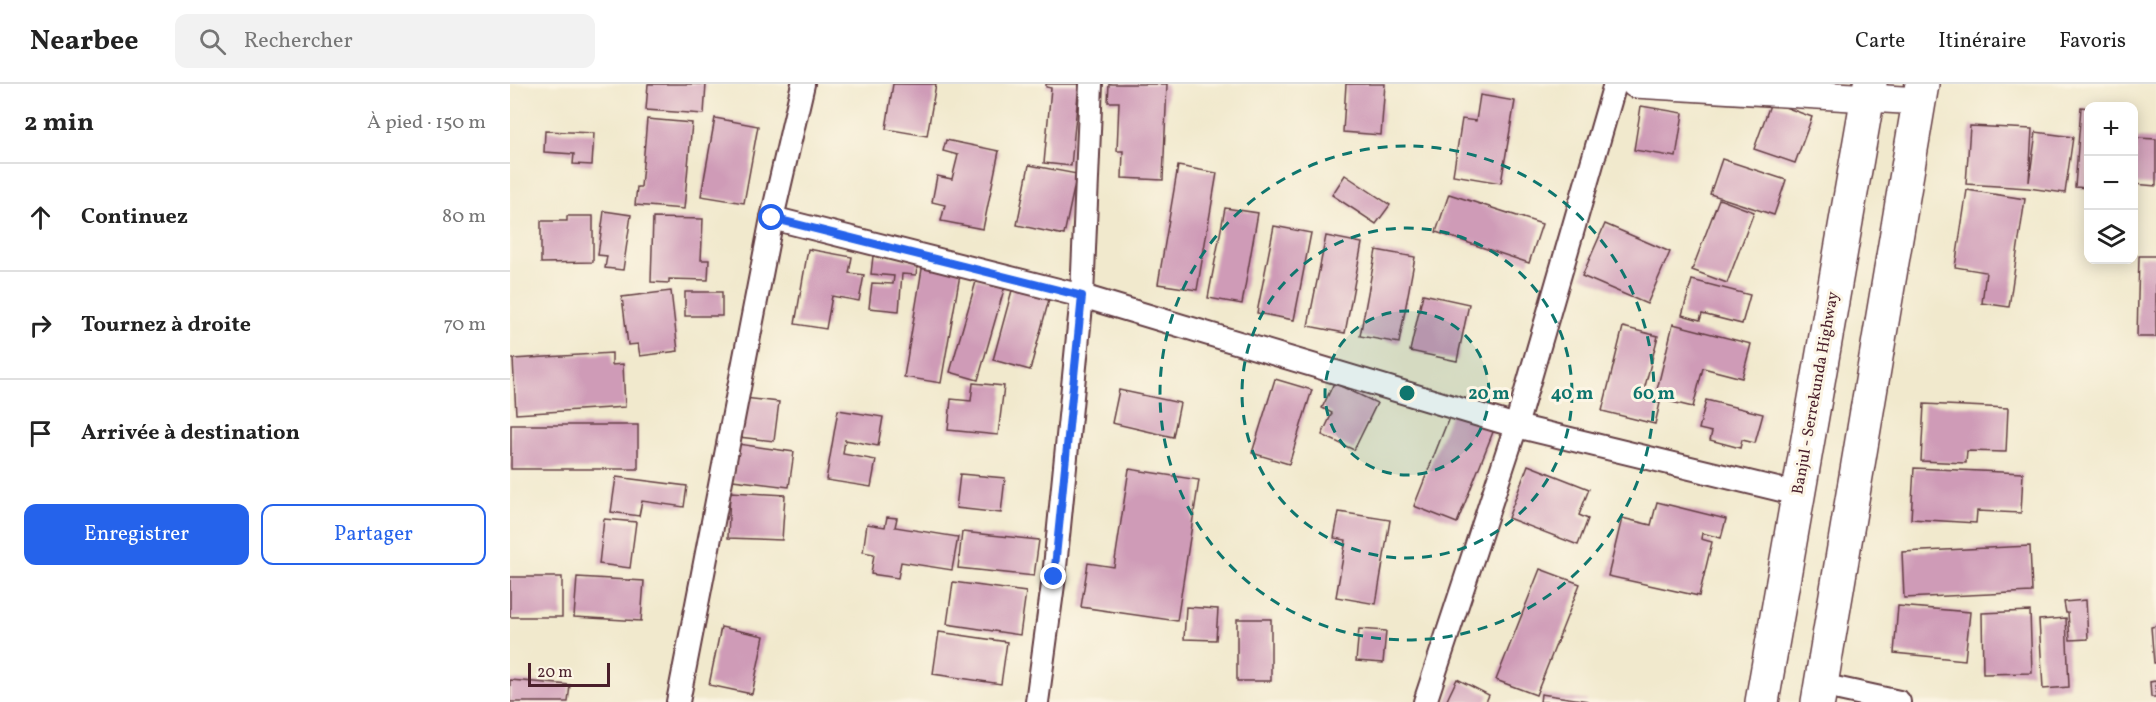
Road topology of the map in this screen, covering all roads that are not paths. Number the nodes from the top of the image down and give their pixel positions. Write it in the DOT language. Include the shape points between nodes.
graph roads {
  1 [pos="803,84"];
  2 [pos="1091,84"];
  3 [pos="1615,84"];
  4 [pos="1635,84"];
  5 [pos="1681,85"];
  6 [pos="1869,92"];
  7 [pos="1921,92"];
  8 [pos="772,218"];
  9 [pos="1082,296"];
  10 [pos="1516,426"];
  11 [pos="1798,494"];
  12 [pos="1819,694"];
  13 [pos="678,702"];
  14 [pos="1037,702"];
  15 [pos="1425,702"];
  16 [pos="1762,702"];
  17 [pos="1899,702"];
  1 -- 8 [label="street"];
  2 -- 9 [label="street"];
  3 -- 10 [label="street"];
  4 -- 5 [label="street"];
  5 -- 6 [label="street"];
  6 -- 7 [label="street"];
  6 -- 11 [label="highway, Banjul - Serrekunda Highway"];
  7 -- 12 [label="highway"];
  8 -- 9 [label="street"];
  8 -- 13 [label="street"];
  9 -- 10 [label="street"];
  9 -- 14 [label="street" via="1054,577"];
  10 -- 11 [label="street"];
  10 -- 15 [label="street"];
  11 -- 16 [label="highway, Banjul - Serrekunda Highway"];
  12 -- 17 [label="street"];
}
